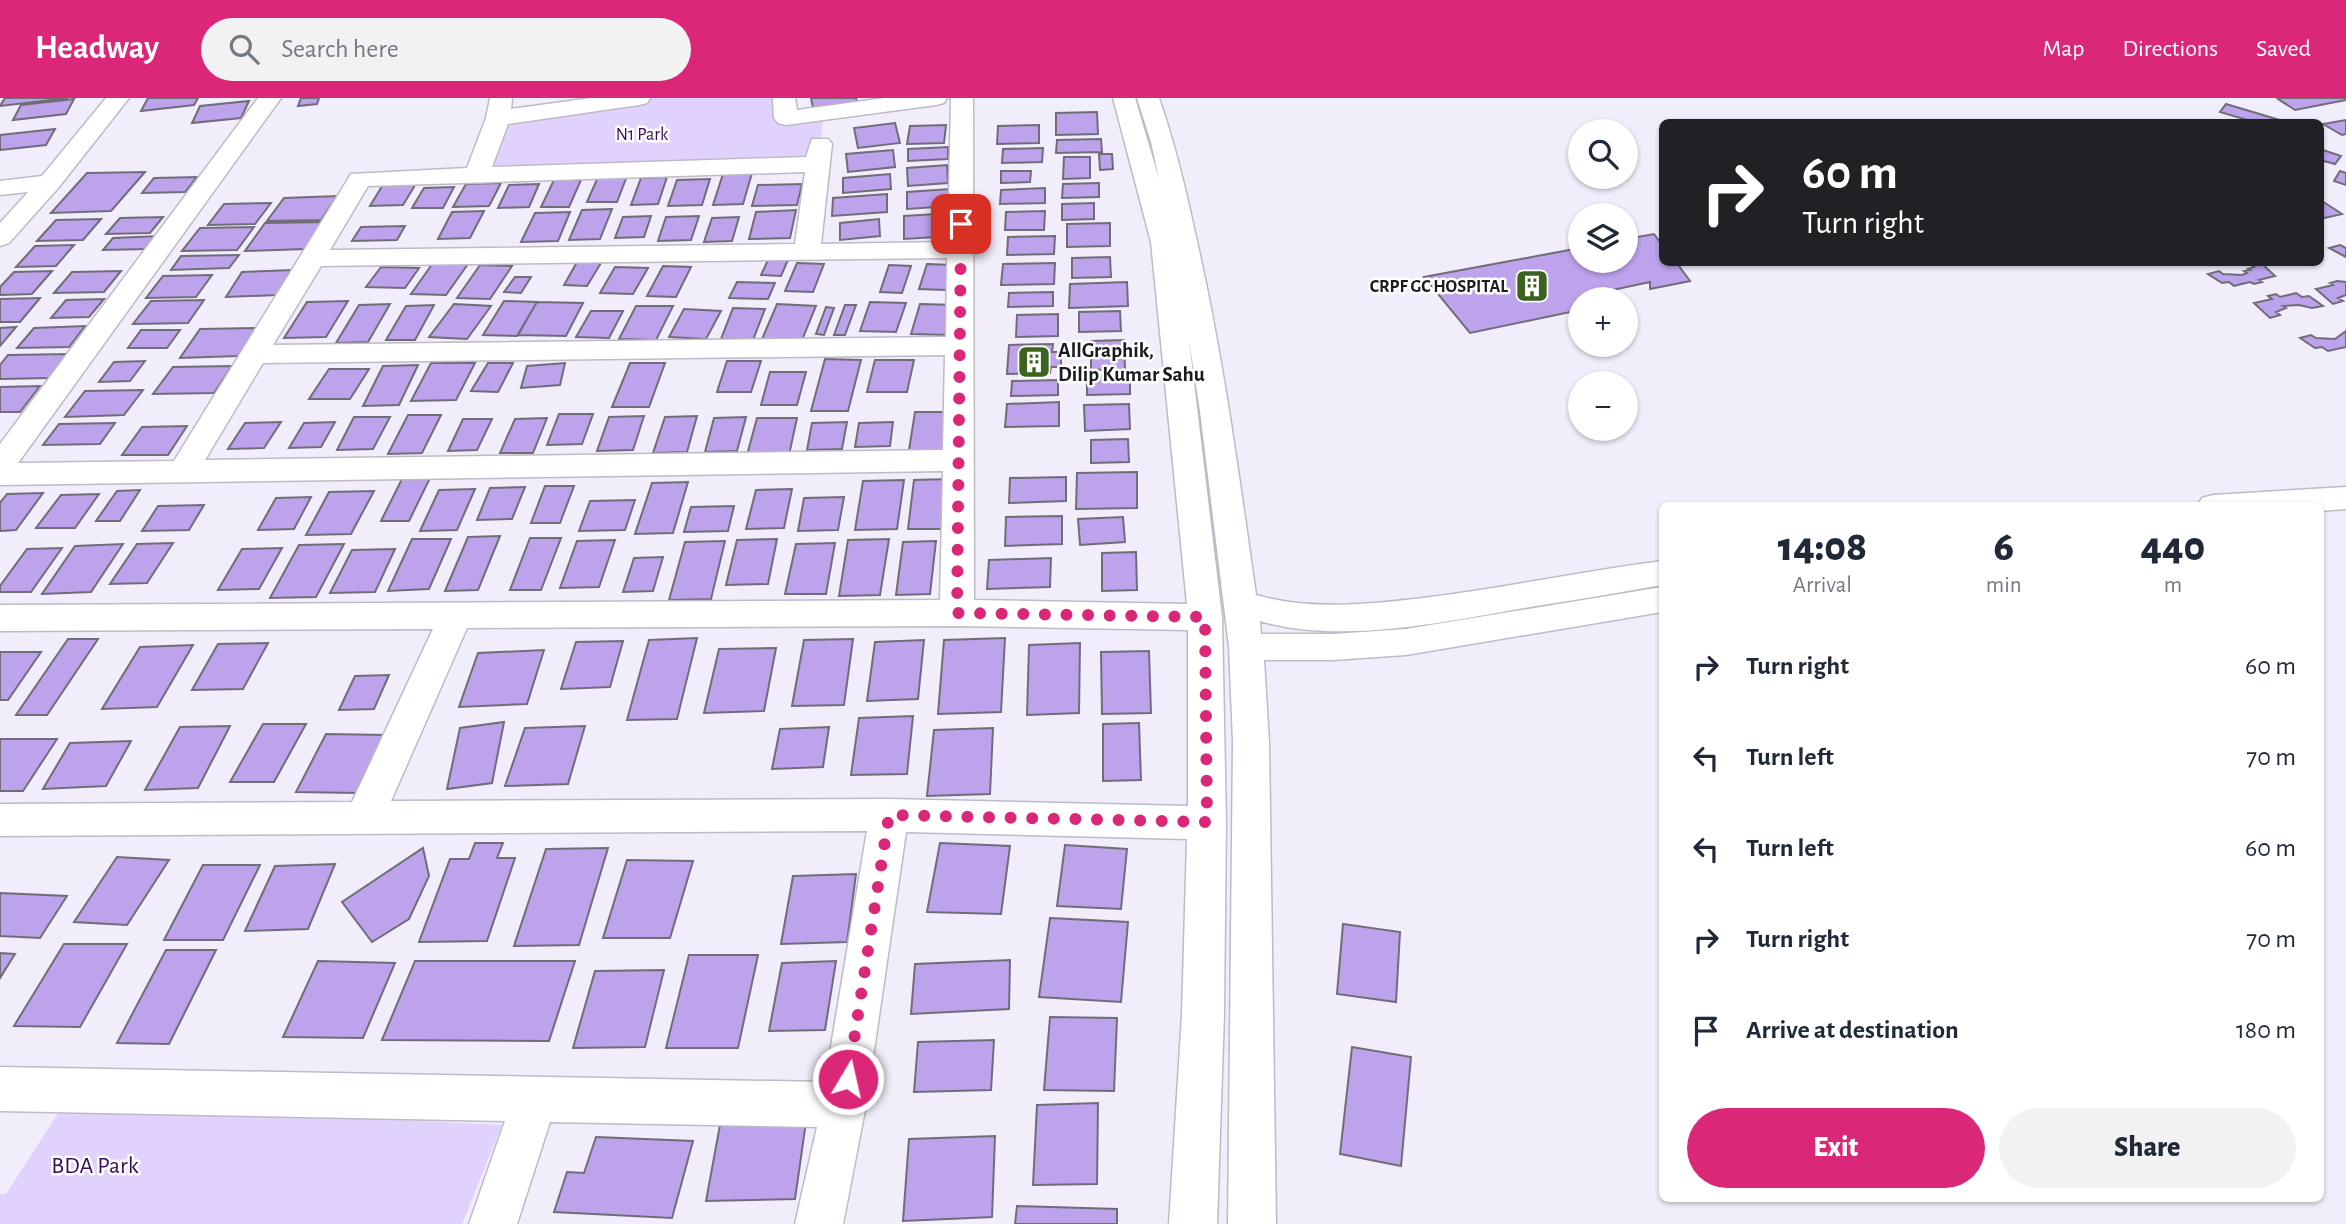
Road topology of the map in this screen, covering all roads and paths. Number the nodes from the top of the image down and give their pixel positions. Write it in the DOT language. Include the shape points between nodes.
graph roads {
  1 [pos="118,98"];
  2 [pos="270,98"];
  3 [pos="639,98"];
  4 [pos="784,98"];
  5 [pos="929,98"];
  6 [pos="962,98"];
  7 [pos="1124,98"];
  8 [pos="1149,98"];
  9 [pos="499,108"];
  10 [pos="824,114"];
  11 [pos="817,164"];
  12 [pos="477,175"];
  13 [pos="50,182"];
  14 [pos="0,188"];
  15 [pos="0,238"];
  16 [pos="961,250"];
  17 [pos="807,251"];
  18 [pos="312,258"];
  19 [pos="960,346"];
  20 [pos="254,354"];
  21 [pos="958,460"];
  22 [pos="0,466"];
  23 [pos="183,471"];
  24 [pos="0,474"];
  25 [pos="2346,498"];
  26 [pos="1210,502"];
  27 [pos="2280,502"];
  28 [pos="2346,523"];
  29 [pos="2324,525"];
  30 [pos="1659,573"];
  31 [pos="1659,600"];
  32 [pos="1240,603"];
  33 [pos="957,613"];
  34 [pos="456,616"];
  35 [pos="1205,617"];
  36 [pos="0,618"];
  37 [pos="1246,647"];
  38 [pos="889,815"];
  39 [pos="364,818"];
  40 [pos="1207,822"];
  41 [pos="3,823"];
  42 [pos="1205,886"];
  43 [pos="1251,886"];
  44 [pos="0,1089"];
  45 [pos="535,1099"];
  46 [pos="844,1105"];
  47 [pos="493,1224"];
  48 [pos="819,1224"];
  49 [pos="1193,1224"];
  50 [pos="1252,1224"];
  1 -- 13 [label="street"];
  2 -- 22 [label="street"];
  3 -- 9 [label="street"];
  4 -- 10 [label="street" via="786,118"];
  5 -- 10 [label="street"];
  6 -- 16 [label="street"];
  7 -- 26 [label="street" via="1164,242"];
  8 -- 26 [label="street" via="1191,273 1215,411"];
  9 -- 12 [label="street"];
  10 -- 11 [label="street"];
  11 -- 12 [label="street"];
  11 -- 17 [label="street"];
  12 -- 18 [label="street" via="360,178"];
  13 -- 14 [label="street"];
  13 -- 15 [label="street"];
  16 -- 17 [label="street"];
  16 -- 19 [label="street"];
  17 -- 18 [label="street"];
  18 -- 20 [label="street"];
  19 -- 20 [label="street"];
  19 -- 21 [label="street"];
  20 -- 23 [label="street"];
  21 -- 23 [label="street"];
  21 -- 33 [label="street"];
  23 -- 24 [label="street"];
  25 -- 27 [label="street"];
  26 -- 32 [label="street"];
  26 -- 35 [label="street"];
  28 -- 29 [label="street"];
  30 -- 32 [label="street" via="1426,612 1361,617 1286,615"];
  31 -- 37 [label="street" via="1406,642"];
  32 -- 37 [label="street"];
  33 -- 34 [label="street"];
  33 -- 35 [label="street"];
  34 -- 36 [label="street"];
  34 -- 39 [label="street"];
  35 -- 40 [label="street"];
  37 -- 43 [label="street"];
  38 -- 39 [label="street"];
  38 -- 40 [label="street"];
  38 -- 46 [label="street"];
  39 -- 41 [label="street"];
  40 -- 42 [label="street"];
  42 -- 43 [label="street"];
  42 -- 49 [label="street"];
  43 -- 50 [label="street"];
  44 -- 45 [label="street"];
  45 -- 46 [label="street"];
  45 -- 47 [label="street"];
  46 -- 48 [label="street"];
}
